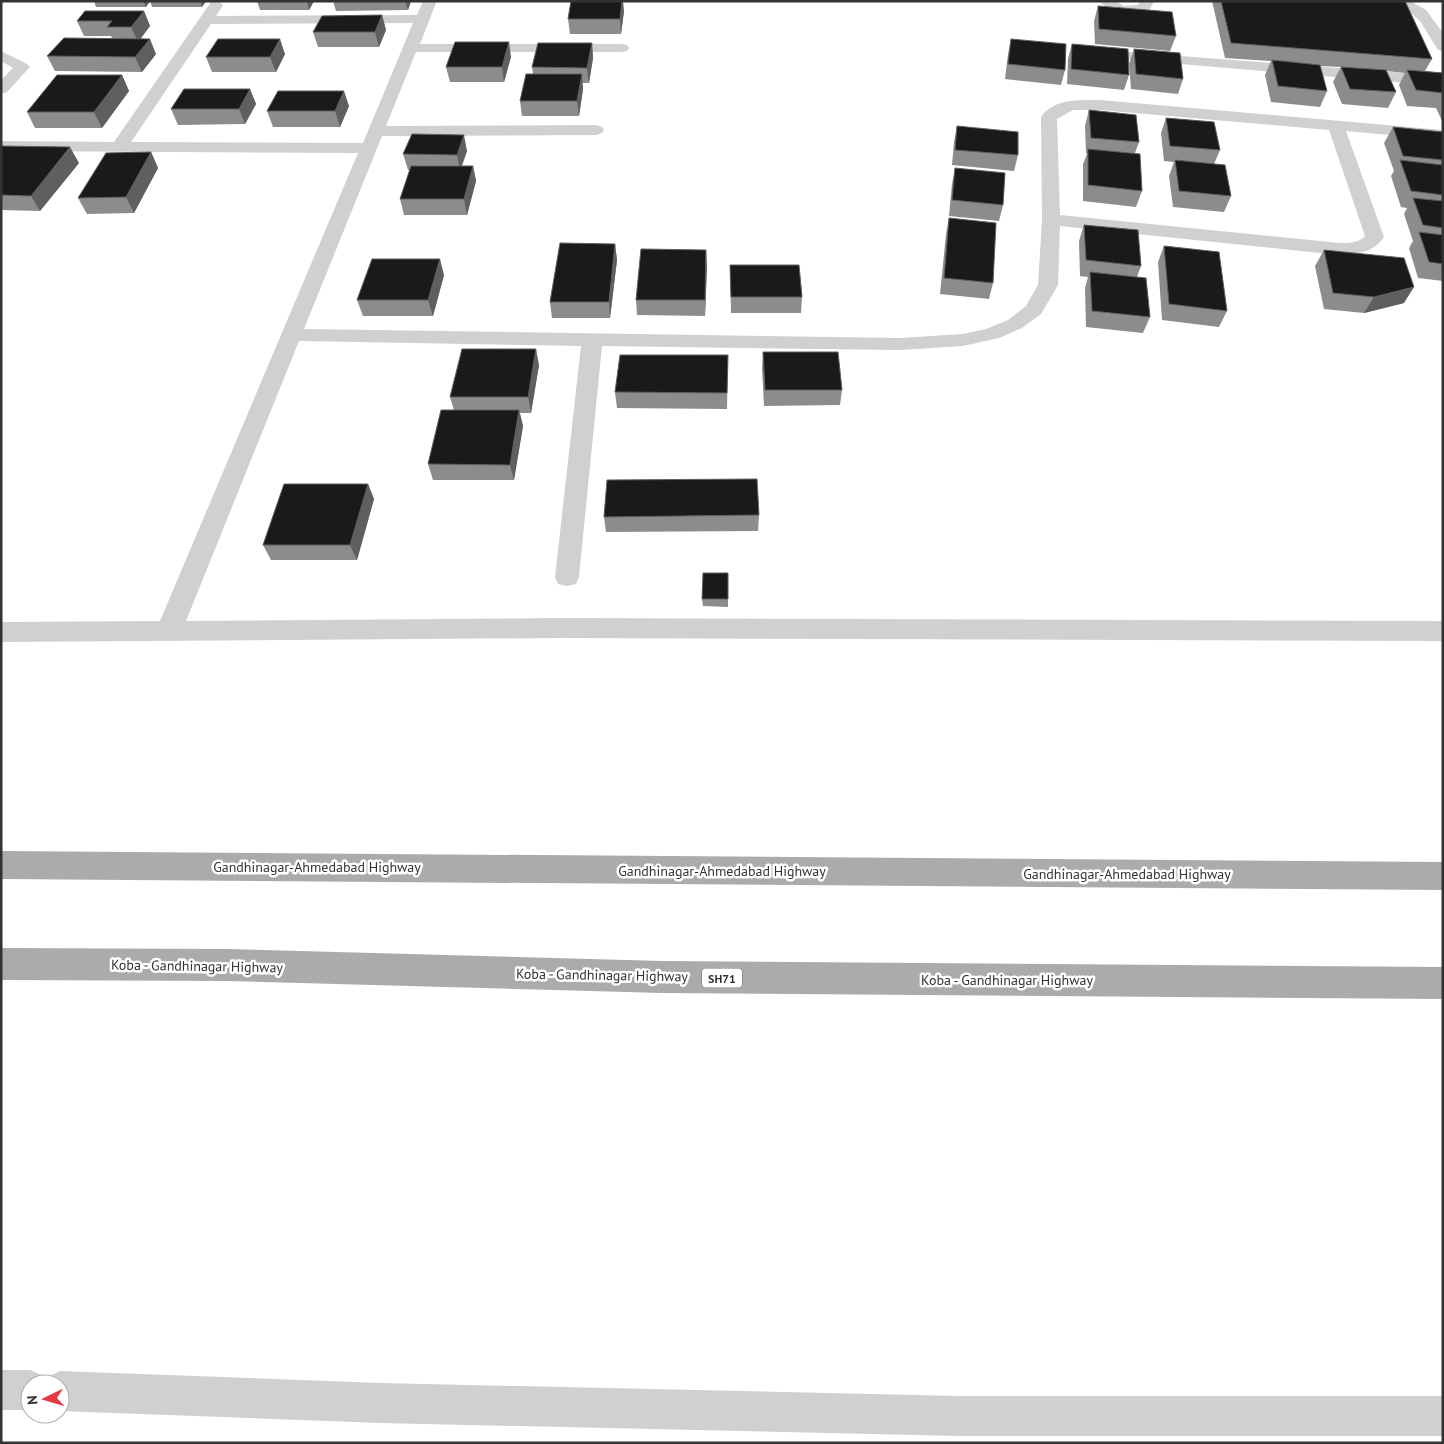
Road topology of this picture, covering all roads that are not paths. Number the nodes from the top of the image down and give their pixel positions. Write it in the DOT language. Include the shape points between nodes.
graph roads {
  1 [pos="218,1"];
  2 [pos="1107,1"];
  3 [pos="1147,1"];
  4 [pos="1396,1"];
  5 [pos="207,20"];
  6 [pos="1443,47"];
  7 [pos="410,48"];
  8 [pos="622,48"];
  9 [pos="1102,54"];
  10 [pos="1,55"];
  11 [pos="1443,81"];
  12 [pos="1,89"];
  13 [pos="1336,126"];
  14 [pos="596,130"];
  15 [pos="1443,135"];
  16 [pos="372,140"];
  17 [pos="1,146"];
  18 [pos="119,146"];
  19 [pos="1052,220"];
  20 [pos="290,335"];
  21 [pos="592,340"];
  22 [pos="567,578"];
  23 [pos="1443,631"];
  24 [pos="1,632"];
  25 [pos="168,632"];
  26 [pos="1,865"];
  27 [pos="1443,876"];
  28 [pos="1,964"];
  29 [pos="1443,983"];
  30 [pos="1,1390"];
  31 [pos="20,1390"];
  32 [pos="70,1391"];
  33 [pos="1443,1416"];
  1 -- 5 [label="street"];
  2 -- 3 [label="street" via="1119,10 1137,11 1144,8"];
  4 -- 6 [label="street" via="1415,8 1425,16"];
  5 -- 7 [label="street" via="426,11"];
  5 -- 18 [label="street"];
  7 -- 8 [label="street"];
  7 -- 16 [label="street"];
  9 -- 11 [label="street"];
  10 -- 12 [label="street" via="22,67"];
  13 -- 15 [label="street"];
  13 -- 19 [label="street" via="1100,105 1059,108 1049,117"];
  13 -- 19 [label="street" via="1375,237 1366,246 1320,247"];
  14 -- 16 [label="street"];
  16 -- 18 [label="street"];
  16 -- 20 [label="street"];
  17 -- 18 [label="street"];
  19 -- 21 [label="street" via="1048,285 1034,310 1015,324 992,334 963,340 900,344"];
  20 -- 21 [label="street"];
  20 -- 25 [label="street"];
  21 -- 22 [label="street"];
  23 -- 25 [label="street" via="561,628"];
  24 -- 25 [label="street"];
  26 -- 27 [label="main road, Gandhinagar-Ahmedabad Highway"];
  28 -- 29 [label="main road, Koba - Gandhinagar Highway / SH71" via="227,965 663,977"];
  30 -- 31 [label="street"];
  32 -- 33 [label="street" via="381,1403 958,1416"];
}
